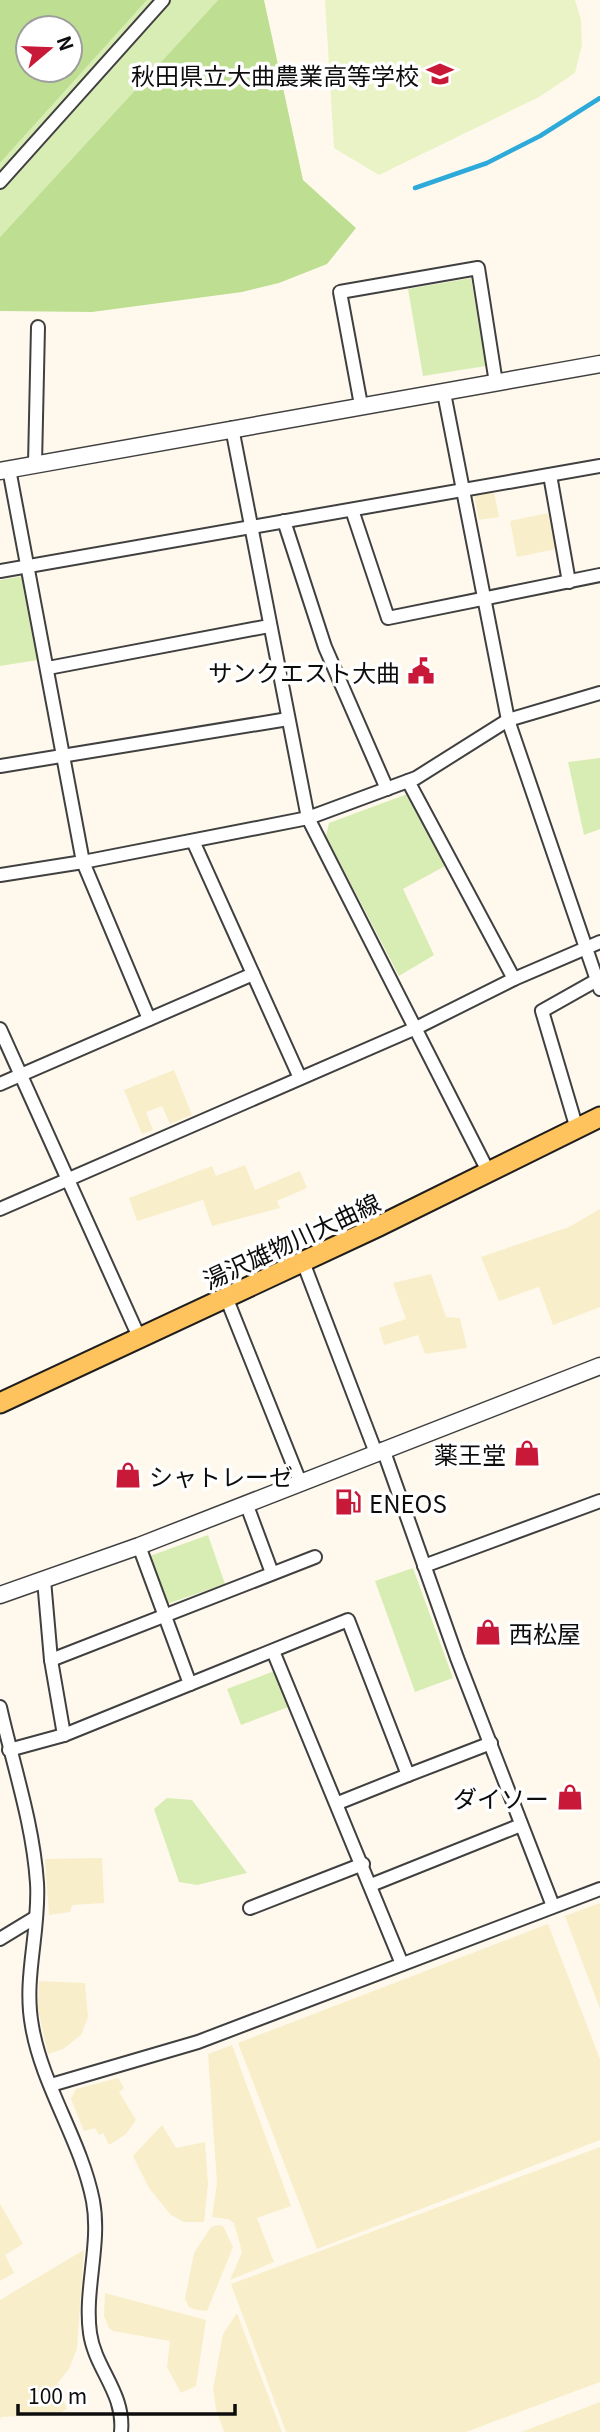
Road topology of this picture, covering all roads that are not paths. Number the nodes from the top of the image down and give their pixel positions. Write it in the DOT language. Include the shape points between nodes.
graph roads {
  1 [pos="163,0"];
  2 [pos="0,182"];
  3 [pos="38,327"];
  4 [pos="600,364"];
  5 [pos="496,383"];
  6 [pos="444,393"];
  7 [pos="360,405"];
  8 [pos="232,428"];
  9 [pos="35,464"];
  10 [pos="600,466"];
  11 [pos="4,470"];
  12 [pos="550,475"];
  13 [pos="464,490"];
  14 [pos="352,510"];
  15 [pos="284,522"];
  16 [pos="249,527"];
  17 [pos="29,567"];
  18 [pos="0,572"];
  19 [pos="600,575"];
  20 [pos="569,582"];
  21 [pos="486,599"];
  22 [pos="269,626"];
  23 [pos="48,668"];
  24 [pos="600,692"];
  25 [pos="288,719"];
  26 [pos="508,720"];
  27 [pos="63,756"];
  28 [pos="0,766"];
  29 [pos="408,781"];
  30 [pos="387,789"];
  31 [pos="308,818"];
  32 [pos="193,841"];
  33 [pos="83,862"];
  34 [pos="0,875"];
  35 [pos="600,942"];
  36 [pos="587,950"];
  37 [pos="253,974"];
  38 [pos="513,979"];
  39 [pos="598,984"];
  40 [pos="149,1019"];
  41 [pos="416,1028"];
  42 [pos="0,1029"];
  43 [pos="21,1075"];
  44 [pos="300,1078"];
  45 [pos="0,1084"];
  46 [pos="600,1117"];
  47 [pos="577,1129"];
  48 [pos="489,1173"];
  49 [pos="67,1180"];
  50 [pos="0,1209"];
  51 [pos="303,1262"];
  52 [pos="226,1297"];
  53 [pos="139,1337"];
  54 [pos="600,1366"];
  55 [pos="0,1403"];
  56 [pos="379,1451"];
  57 [pos="300,1482"];
  58 [pos="600,1501"];
  59 [pos="246,1503"];
  60 [pos="139,1546"];
  61 [pos="315,1557"];
  62 [pos="424,1566"];
  63 [pos="272,1573"];
  64 [pos="44,1580"];
  65 [pos="0,1595"];
  66 [pos="163,1616"];
  67 [pos="274,1651"];
  68 [pos="51,1660"];
  69 [pos="190,1684"];
  70 [pos="0,1707"];
  71 [pos="64,1735"];
  72 [pos="491,1743"];
  73 [pos="9,1750"];
  74 [pos="408,1775"];
  75 [pos="338,1803"];
  76 [pos="521,1825"];
  77 [pos="363,1864"];
  78 [pos="371,1885"];
  79 [pos="600,1889"];
  80 [pos="553,1906"];
  81 [pos="250,1908"];
  82 [pos="36,1917"];
  83 [pos="0,1939"];
  84 [pos="402,1964"];
  85 [pos="51,2085"];
  86 [pos="121,2432"];
  1 -- 2 [label="street"];
  3 -- 9 [label="street"];
  4 -- 5 [label="street"];
  5 -- 6 [label="street"];
  5 -- 7 [label="street" via="478,268 340,292"];
  6 -- 7 [label="street"];
  6 -- 13 [label="street"];
  7 -- 8 [label="street"];
  8 -- 9 [label="street"];
  8 -- 16 [label="street"];
  9 -- 11 [label="street"];
  10 -- 12 [label="street"];
  11 -- 17 [label="street"];
  12 -- 13 [label="street"];
  12 -- 20 [label="street"];
  13 -- 14 [label="street"];
  13 -- 21 [label="street"];
  14 -- 15 [label="street"];
  14 -- 21 [label="street" via="388,618"];
  15 -- 16 [label="street"];
  15 -- 30 [label="street" via="325,647"];
  16 -- 17 [label="street"];
  16 -- 22 [label="street"];
  17 -- 18 [label="street"];
  17 -- 23 [label="street"];
  19 -- 20 [label="street"];
  20 -- 21 [label="street"];
  21 -- 26 [label="street"];
  22 -- 23 [label="street"];
  22 -- 25 [label="street"];
  23 -- 27 [label="street"];
  24 -- 26 [label="street"];
  25 -- 27 [label="street"];
  25 -- 31 [label="street"];
  26 -- 29 [label="street"];
  26 -- 36 [label="street"];
  27 -- 28 [label="street"];
  27 -- 33 [label="street"];
  29 -- 30 [label="street"];
  29 -- 38 [label="street"];
  30 -- 31 [label="street"];
  31 -- 32 [label="street"];
  31 -- 41 [label="street"];
  32 -- 33 [label="street"];
  32 -- 37 [label="street"];
  33 -- 34 [label="street"];
  33 -- 40 [label="street"];
  35 -- 36 [label="street"];
  36 -- 38 [label="street"];
  36 -- 39 [label="street"];
  37 -- 40 [label="street"];
  37 -- 44 [label="street"];
  38 -- 41 [label="street"];
  39 -- 47 [label="street" via="542,1011"];
  40 -- 43 [label="street"];
  41 -- 44 [label="street"];
  41 -- 48 [label="street"];
  42 -- 43 [label="street"];
  43 -- 45 [label="street"];
  43 -- 49 [label="street"];
  44 -- 49 [label="street"];
  46 -- 47 [label="main road, 湯沢雄物川大曲線"];
  47 -- 48 [label="main road, 湯沢雄物川大曲線"];
  48 -- 51 [label="main road, 湯沢雄物川大曲線"];
  49 -- 50 [label="street"];
  49 -- 53 [label="street"];
  51 -- 52 [label="main road, 湯沢雄物川大曲線"];
  51 -- 56 [label="street"];
  52 -- 53 [label="main road, 湯沢雄物川大曲線"];
  52 -- 57 [label="street"];
  53 -- 55 [label="main road, 湯沢雄物川大曲線"];
  54 -- 56 [label="street"];
  56 -- 57 [label="street"];
  56 -- 62 [label="street"];
  57 -- 59 [label="street"];
  58 -- 62 [label="street"];
  59 -- 60 [label="street"];
  59 -- 63 [label="street"];
  60 -- 64 [label="street"];
  60 -- 66 [label="street"];
  61 -- 63 [label="street"];
  62 -- 72 [label="street"];
  63 -- 66 [label="street"];
  64 -- 65 [label="street"];
  64 -- 68 [label="street"];
  66 -- 68 [label="street"];
  66 -- 69 [label="street"];
  67 -- 69 [label="street"];
  67 -- 74 [label="street" via="348,1620"];
  67 -- 75 [label="street"];
  68 -- 71 [label="street"];
  69 -- 71 [label="street"];
  70 -- 73 [label="street"];
  71 -- 73 [label="street"];
  72 -- 74 [label="street"];
  72 -- 76 [label="street"];
  73 -- 82 [label="street" via="35,1856"];
  74 -- 75 [label="street"];
  75 -- 77 [label="street"];
  76 -- 78 [label="street"];
  76 -- 80 [label="street"];
  77 -- 78 [label="street"];
  77 -- 81 [label="street"];
  78 -- 84 [label="street"];
  79 -- 80 [label="street"];
  80 -- 84 [label="street"];
  82 -- 83 [label="street"];
  82 -- 85 [label="street" via="29,2000 32,2027"];
  84 -- 85 [label="street" via="198,2042"];
  85 -- 86 [label="street" via="94,2205 89,2331 120,2400"];
}
